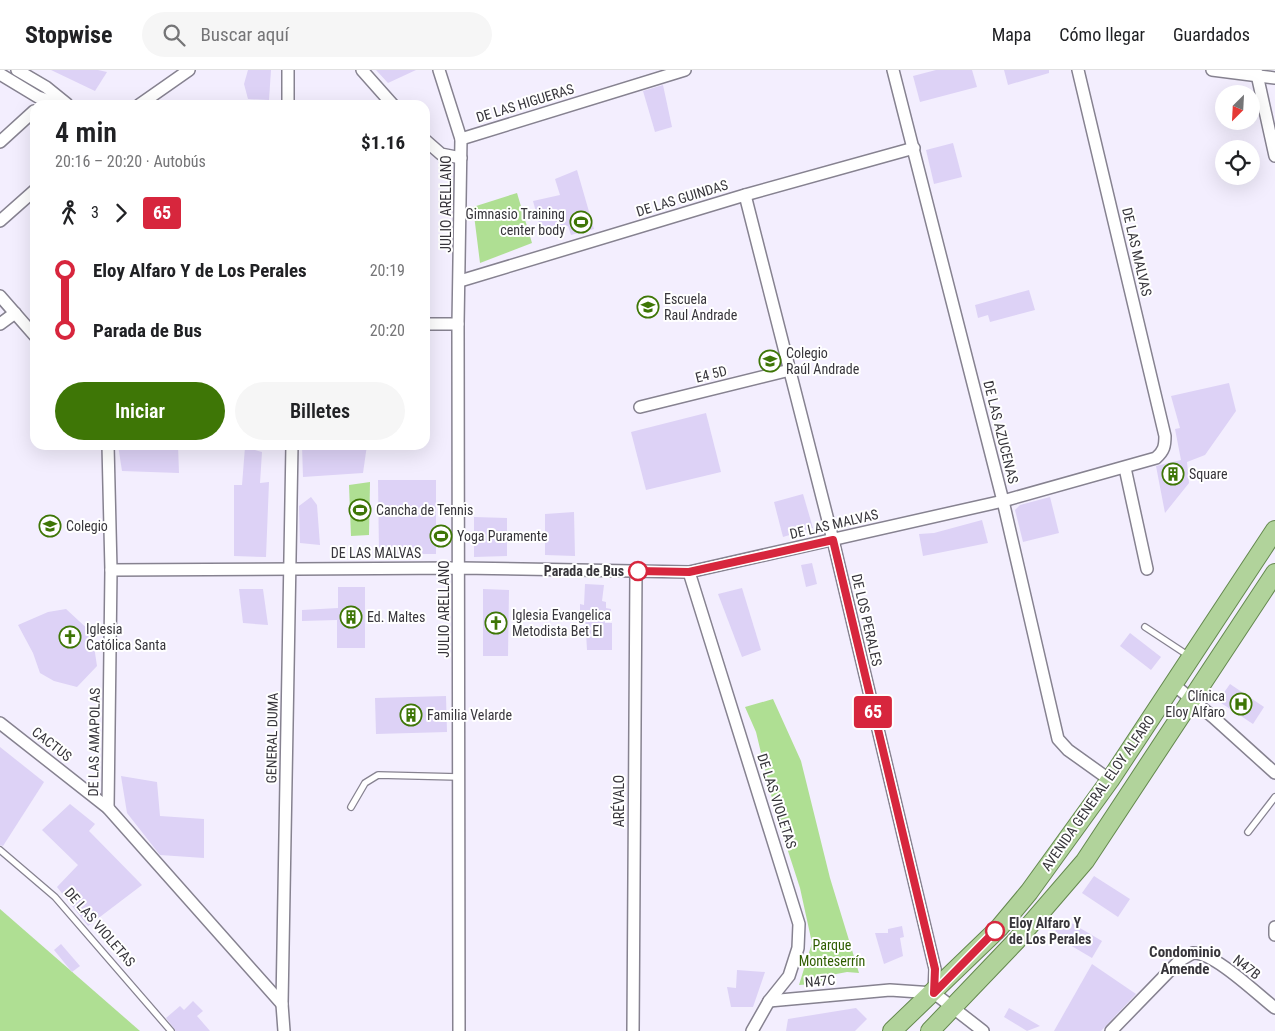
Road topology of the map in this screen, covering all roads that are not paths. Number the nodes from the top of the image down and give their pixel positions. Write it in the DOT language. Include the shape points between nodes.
graph roads {
  1 [pos="17,70"];
  2 [pos="189,70"];
  3 [pos="288,70"];
  4 [pos="362,70"];
  5 [pos="439,70"];
  6 [pos="685,70"];
  7 [pos="893,70"];
  8 [pos="1078,70"];
  9 [pos="1212,70"];
  10 [pos="1256,73"];
  11 [pos="0,74"];
  12 [pos="1275,78"];
  13 [pos="47,100"];
  14 [pos="62,100"];
  15 [pos="146,100"];
  16 [pos="288,100"];
  17 [pos="389,100"];
  18 [pos="30,115"];
  19 [pos="461,138"];
  20 [pos="0,142"];
  21 [pos="430,144"];
  22 [pos="914,148"];
  23 [pos="1275,156"];
  24 [pos="461,158"];
  25 [pos="30,194"];
  26 [pos="745,195"];
  27 [pos="0,221"];
  28 [pos="460,281"];
  29 [pos="0,296"];
  30 [pos="15,313"];
  31 [pos="0,324"];
  32 [pos="430,324"];
  33 [pos="458,324"];
  34 [pos="30,330"];
  35 [pos="790,370"];
  36 [pos="640,407"];
  37 [pos="108,450"];
  38 [pos="292,450"];
  39 [pos="1124,468"];
  40 [pos="1003,501"];
  41 [pos="1275,530"];
  42 [pos="833,540"];
  43 [pos="291,568"];
  44 [pos="460,568"];
  45 [pos="1147,568"];
  46 [pos="111,570"];
  47 [pos="636,571"];
  48 [pos="689,572"];
  49 [pos="1275,573"];
  50 [pos="1145,627"];
  51 [pos="1191,657"];
  52 [pos="1173,684"];
  53 [pos="1193,700"];
  54 [pos="0,723"];
  55 [pos="1275,773"];
  56 [pos="459,777"];
  57 [pos="1110,780"];
  58 [pos="1275,797"];
  59 [pos="351,807"];
  60 [pos="108,808"];
  61 [pos="1248,832"];
  62 [pos="0,850"];
  63 [pos="1275,927"];
  64 [pos="1275,935"];
  65 [pos="934,993"];
  66 [pos="769,1001"];
  67 [pos="282,1004"];
  68 [pos="953,1008"];
  69 [pos="1275,1008"];
  70 [pos="171,1031"];
  71 [pos="284,1031"];
  72 [pos="460,1031"];
  73 [pos="633,1031"];
  74 [pos="752,1031"];
  75 [pos="892,1031"];
  76 [pos="930,1031"];
  77 [pos="983,1031"];
  78 [pos="1110,1031"];
  1 -- 14 [label="street"];
  2 -- 15 [label="street"];
  3 -- 16 [label="street"];
  4 -- 17 [label="street"];
  5 -- 19 [label="street, JULIO ARELLANO"];
  6 -- 19 [label="street, DE LAS HIGUERAS"];
  7 -- 22 [label="street, DE LAS AZUCENAS"];
  8 -- 39 [label="street, DE LAS MALVAS" via="1165,436 1162,453 1149,461"];
  9 -- 10 [label="street"];
  10 -- 12 [label="street"];
  10 -- 23 [label="street"];
  11 -- 13 [label="street"];
  18 -- 20 [label="street"];
  19 -- 24 [label="street, JULIO ARELLANO"];
  21 -- 24 [label="street" via="441,154"];
  22 -- 26 [label="street, DE LAS GUINDAS"];
  22 -- 40 [label="street, DE LAS AZUCENAS"];
  24 -- 28 [label="street, JULIO ARELLANO"];
  25 -- 27 [label="street"];
  26 -- 28 [label="street, DE LAS GUINDAS"];
  26 -- 35 [label="street, DE LOS PERALES"];
  28 -- 33 [label="street, JULIO ARELLANO"];
  29 -- 30 [label="street"];
  30 -- 31 [label="street"];
  30 -- 34 [label="street"];
  32 -- 33 [label="street"];
  33 -- 44 [label="street, JULIO ARELLANO"];
  35 -- 36 [label="street, E4 5D"];
  35 -- 42 [label="street, DE LOS PERALES"];
  37 -- 46 [label="street, DE LAS AMAPOLAS"];
  38 -- 43 [label="street, GENERAL DUMA"];
  39 -- 40 [label="street, DE LAS MALVAS"];
  39 -- 45 [label="street"];
  40 -- 42 [label="street, DE LAS MALVAS"];
  40 -- 57 [label="street, DE LAS AZUCENAS" via="1058,739"];
  41 -- 51 [label="main road, AVENIDA GENERAL ELOY ALFARO"];
  42 -- 48 [label="street, DE LAS MALVAS"];
  42 -- 65 [label="street, DE LOS PERALES" via="935,969"];
  43 -- 44 [label="street, DE LAS MALVAS"];
  43 -- 46 [label="street, DE LAS MALVAS"];
  43 -- 67 [label="street, GENERAL DUMA"];
  44 -- 47 [label="street, DE LAS MALVAS"];
  44 -- 56 [label="street, JULIO ARELLANO"];
  46 -- 60 [label="street, DE LAS AMAPOLAS"];
  47 -- 48 [label="street, DE LAS MALVAS"];
  47 -- 73 [label="street, ARÉVALO"];
  48 -- 66 [label="street, DE LAS VIOLETAS" via="799,924 798,948 789,976"];
  49 -- 53 [label="main road, AVENIDA GENERAL ELOY ALFARO"];
  50 -- 51 [label="lane"];
  51 -- 52 [label="main road, AVENIDA GENERAL ELOY ALFARO"];
  52 -- 53 [label="street"];
  52 -- 57 [label="main road, AVENIDA GENERAL ELOY ALFARO"];
  53 -- 55 [label="street"];
  53 -- 68 [label="main road, AVENIDA GENERAL ELOY ALFARO" via="1086,861"];
  54 -- 60 [label="street, CACTUS"];
  56 -- 59 [label="lane" via="378,775 364,783"];
  56 -- 72 [label="street, JULIO ARELLANO"];
  57 -- 65 [label="main road, AVENIDA GENERAL ELOY ALFARO" via="1011,913"];
  58 -- 61 [label="lane"];
  60 -- 67 [label="street, DE LAS AMAPOLAS"];
  62 -- 70 [label="lane, DE LAS VIOLETAS" via="55,897"];
  63 -- 64 [label="street"];
  65 -- 66 [label="street, N47C" via="890,990"];
  65 -- 68 [label="street"];
  65 -- 75 [label="main road, AVENIDA GENERAL ELOY ALFARO"];
  66 -- 74 [label="street, DE LAS VIOLETAS"];
  67 -- 71 [label="street, GENERAL DUMA"];
  68 -- 76 [label="main road, AVENIDA GENERAL ELOY ALFARO"];
  68 -- 77 [label="street"];
  69 -- 78 [label="street, N47B" via="1217,963 1192,953 1179,961"];
}
